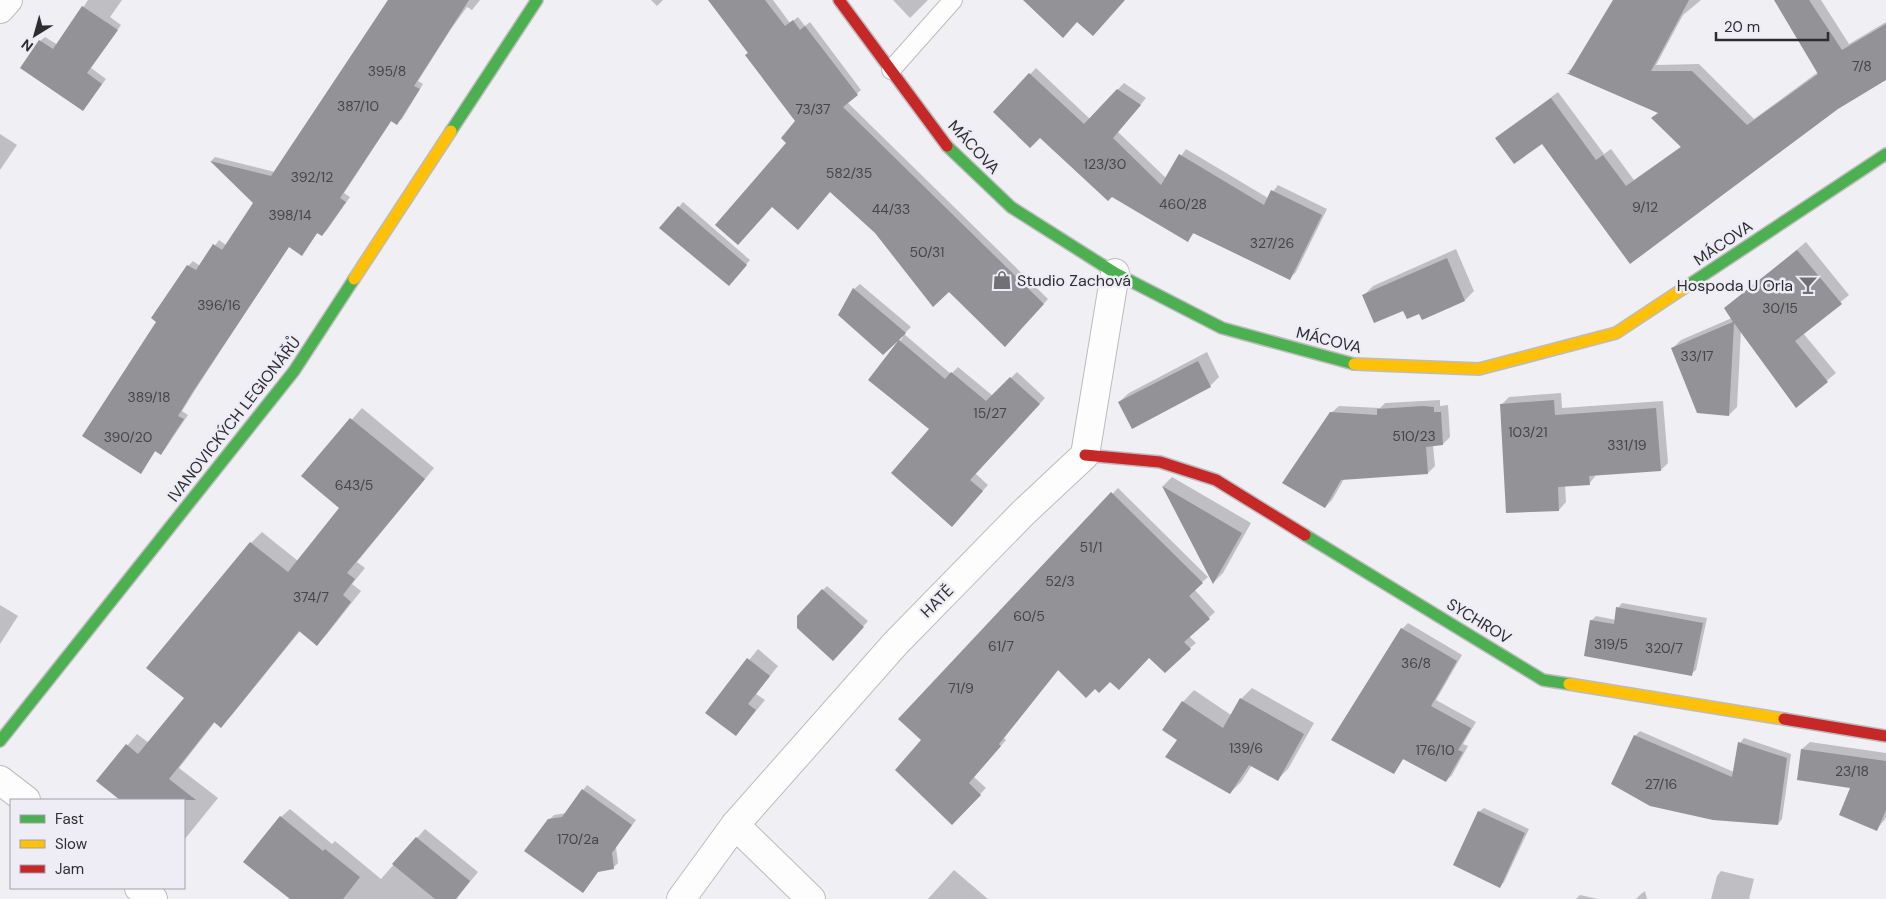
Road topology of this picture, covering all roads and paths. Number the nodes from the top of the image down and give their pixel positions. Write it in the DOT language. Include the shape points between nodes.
graph roads {
  1 [pos="8,0"];
  2 [pos="536,0"];
  3 [pos="839,0"];
  4 [pos="953,0"];
  5 [pos="0,9"];
  6 [pos="891,70"];
  7 [pos="1886,154"];
  8 [pos="1115,273"];
  9 [pos="1085,455"];
  10 [pos="1886,736"];
  11 [pos="0,741"];
  12 [pos="0,780"];
  13 [pos="25,799"];
  14 [pos="735,826"];
  15 [pos="140,889"];
  16 [pos="154,899"];
  17 [pos="681,899"];
  18 [pos="811,899"];
  1 -- 5 [label="street"];
  2 -- 11 [label="street, IVANOVICKÝCH LEGIONÁŘŮ" via="294,371"];
  3 -- 6 [label="street, MÁCOVA"];
  4 -- 6 [label="lane"];
  6 -- 8 [label="street, MÁCOVA" via="948,147 1011,207"];
  7 -- 8 [label="street, MÁCOVA" via="1616,334 1479,369 1358,365 1222,328"];
  8 -- 9 [label="street"];
  9 -- 10 [label="street, SYCHROV" via="1160,462 1216,480 1543,680"];
  9 -- 14 [label="street, HATĚ" via="895,644"];
  12 -- 13 [label="street"];
  14 -- 17 [label="street, HATĚ"];
  14 -- 18 [label="street"];
  15 -- 16 [label="street"];
}
